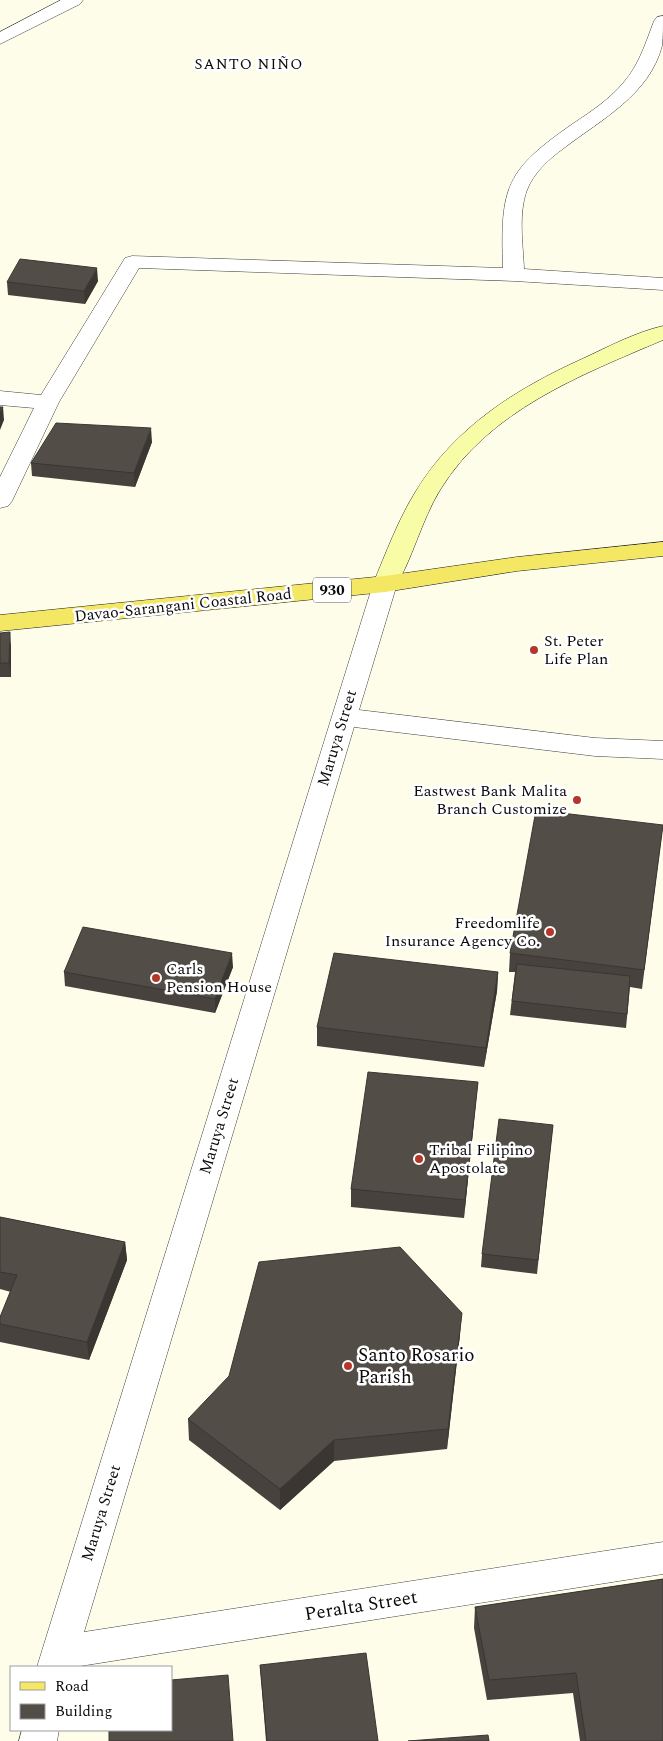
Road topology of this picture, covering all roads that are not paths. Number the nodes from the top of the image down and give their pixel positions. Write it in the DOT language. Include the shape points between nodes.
graph roads {
  1 [pos="74,0"];
  2 [pos="663,21"];
  3 [pos="0,39"];
  4 [pos="514,275"];
  5 [pos="663,284"];
  6 [pos="663,332"];
  7 [pos="0,398"];
  8 [pos="48,402"];
  9 [pos="0,501"];
  10 [pos="663,549"];
  11 [pos="384,584"];
  12 [pos="0,623"];
  13 [pos="344,717"];
  14 [pos="663,750"];
  15 [pos="663,1558"];
  16 [pos="57,1660"];
  1 -- 3 [label="street"];
  2 -- 4 [label="street" via="647,63 628,91 529,170 518,189 513,208"];
  4 -- 5 [label="street"];
  4 -- 8 [label="street" via="132,262"];
  6 -- 11 [label="main road" via="547,383 488,420 461,445 434,479"];
  7 -- 8 [label="street"];
  8 -- 9 [label="street"];
  10 -- 11 [label="main road, Davao-Sarangani Coastal Road / 930" via="517,564"];
  11 -- 12 [label="main road, Davao-Sarangani Coastal Road / 930"];
  11 -- 13 [label="street, Maruya Street"];
  13 -- 14 [label="street" via="595,747"];
  13 -- 16 [label="street, Maruya Street"];
  15 -- 16 [label="street, Peralta Street"];
}
